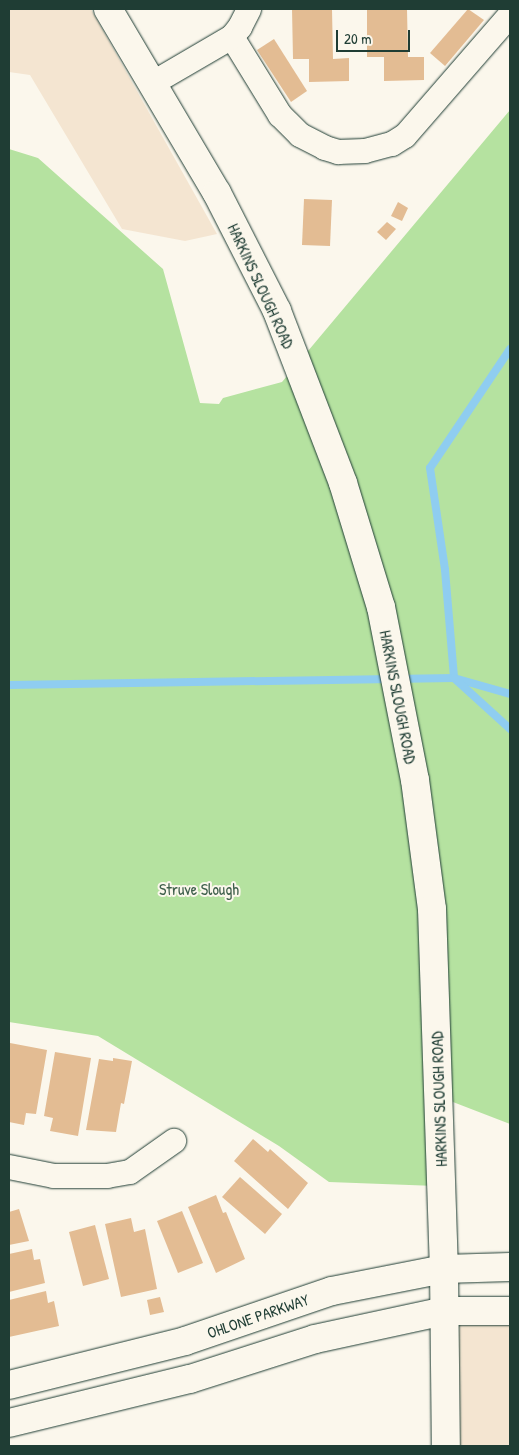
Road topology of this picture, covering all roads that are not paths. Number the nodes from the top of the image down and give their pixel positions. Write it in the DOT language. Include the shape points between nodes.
graph roads {
  1 [pos="108,9"];
  2 [pos="249,9"];
  3 [pos="510,15"];
  4 [pos="232,36"];
  5 [pos="153,83"];
  6 [pos="174,1141"];
  7 [pos="9,1167"];
  8 [pos="510,1267"];
  9 [pos="444,1269"];
  10 [pos="444,1311"];
  11 [pos="510,1311"];
  12 [pos="9,1385"];
  13 [pos="9,1424"];
  14 [pos="446,1446"];
  1 -- 5 [label="main road, HARKINS SLOUGH ROAD"];
  2 -- 4 [label="street" via="240,28"];
  3 -- 4 [label="street" via="405,136 392,144 365,151 338,152 300,135 280,115"];
  4 -- 5 [label="street"];
  5 -- 9 [label="main road, HARKINS SLOUGH ROAD" via="216,193 277,311 343,483 380,607 413,770 432,910"];
  6 -- 7 [label="street" via="130,1172 107,1176 54,1176"];
  8 -- 9 [label="main road, OHLONE PARKWAY"];
  9 -- 10 [label="main road, HARKINS SLOUGH ROAD"];
  9 -- 12 [label="main road, OHLONE PARKWAY" via="332,1290 184,1341"];
  10 -- 11 [label="main road"];
  10 -- 13 [label="main road" via="315,1339 166,1385"];
  10 -- 14 [label="main road, HARKINS SLOUGH ROAD"];
}
